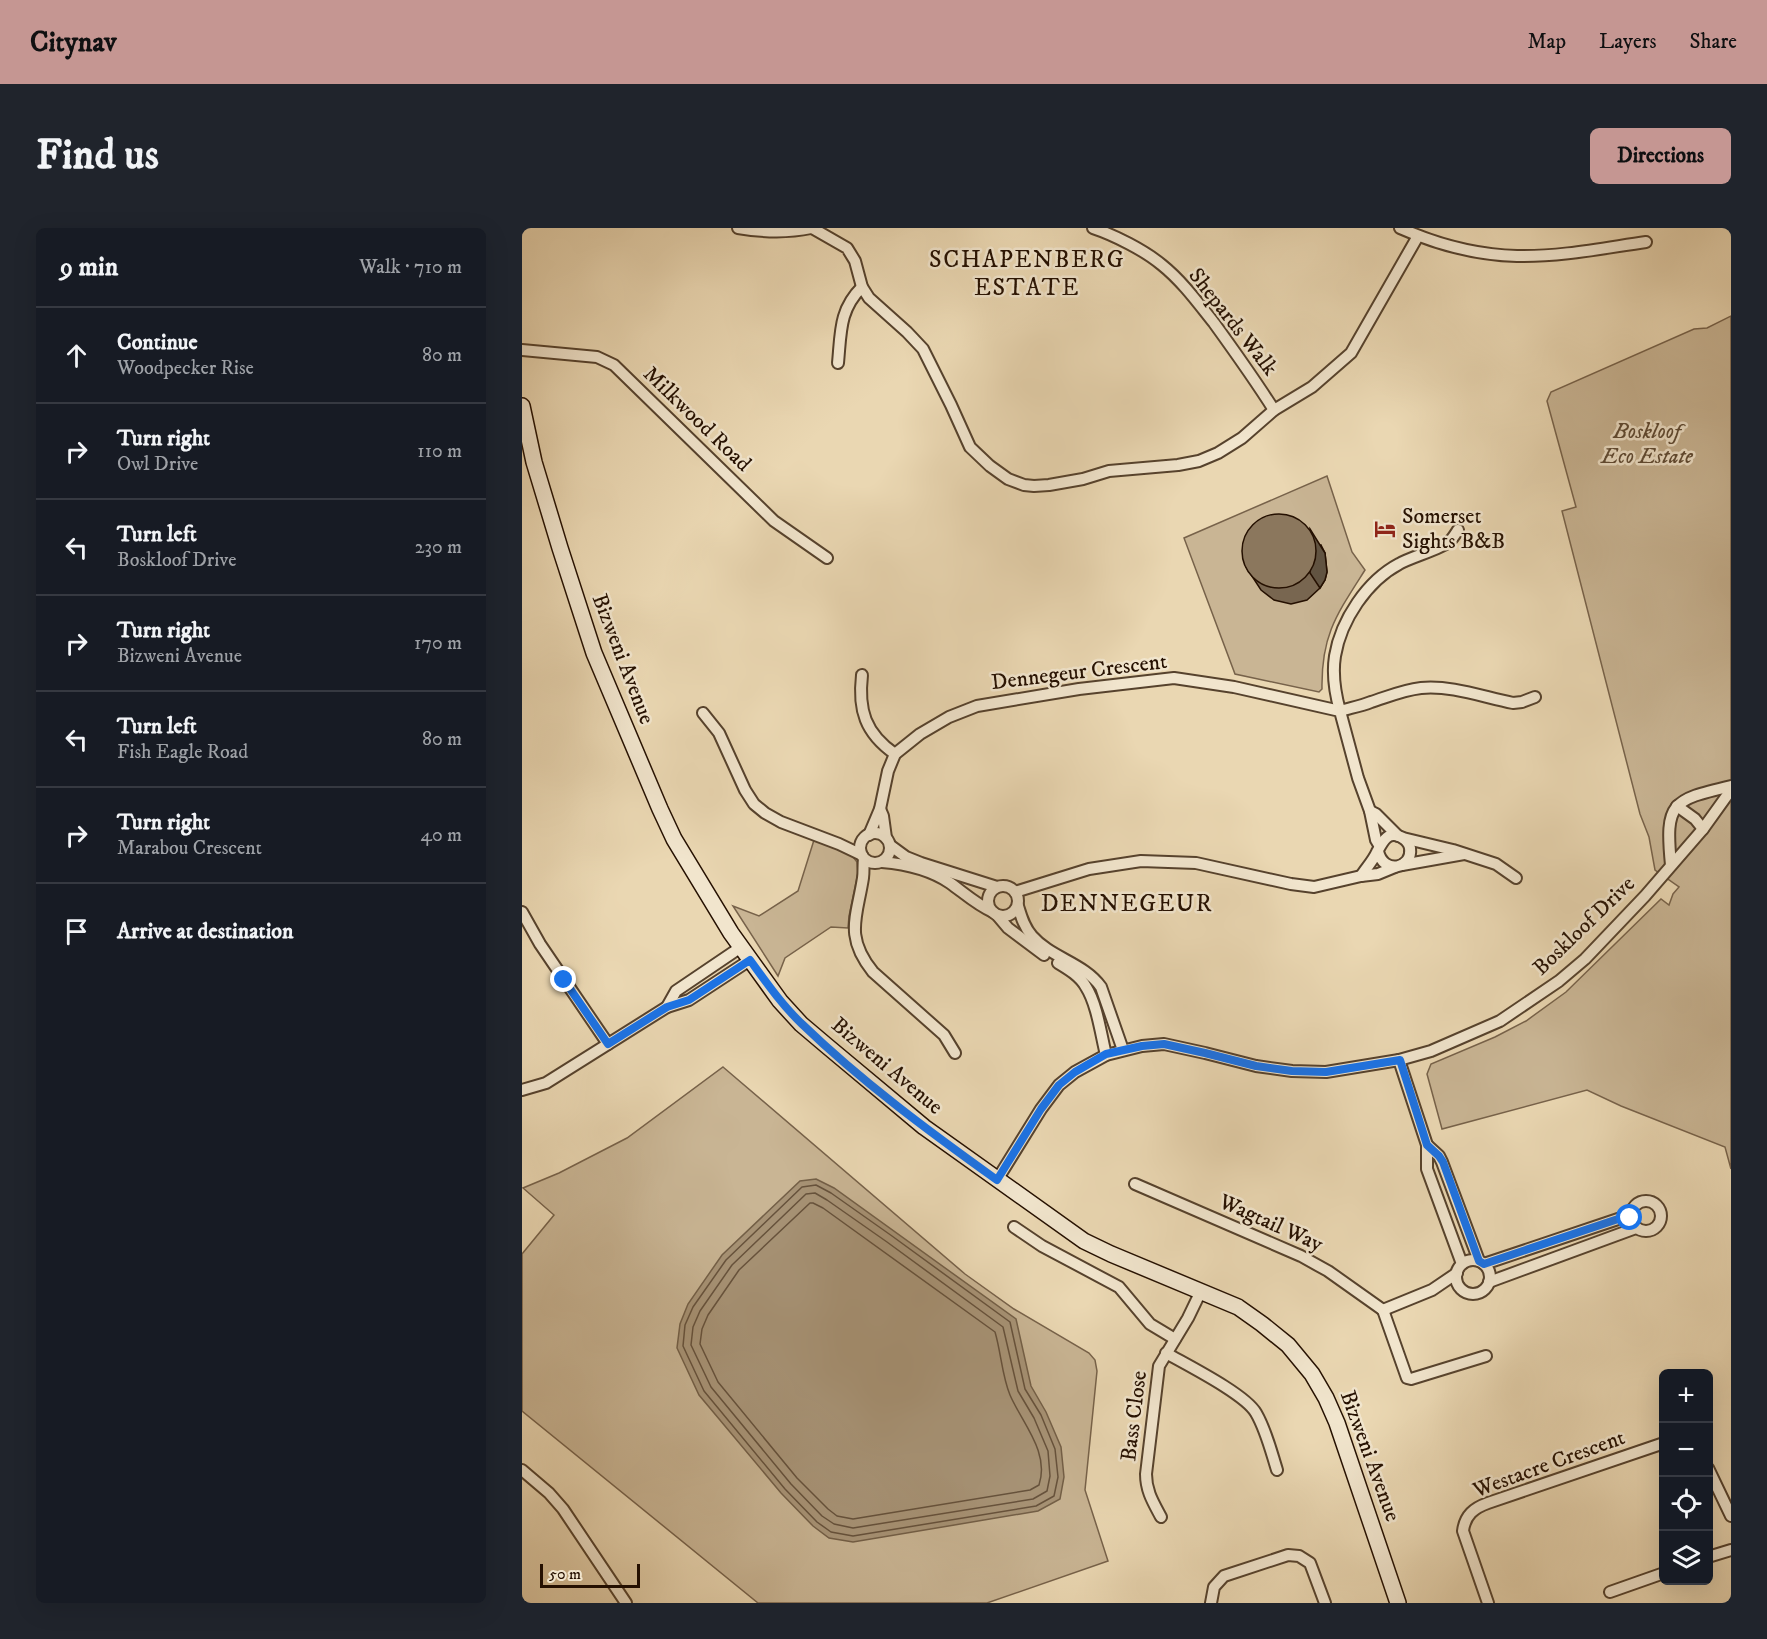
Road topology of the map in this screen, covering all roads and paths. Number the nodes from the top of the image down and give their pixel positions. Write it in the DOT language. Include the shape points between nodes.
graph roads {
  1 [pos="738,228"];
  2 [pos="812,228"];
  3 [pos="1093,228"];
  4 [pos="1400,228"];
  5 [pos="1418,236"];
  6 [pos="1646,242"];
  7 [pos="862,287"];
  8 [pos="522,350"];
  9 [pos="837,363"];
  10 [pos="522,406"];
  11 [pos="1274,411"];
  12 [pos="1458,530"];
  13 [pos="827,558"];
  14 [pos="862,675"];
  15 [pos="1535,697"];
  16 [pos="1340,711"];
  17 [pos="703,712"];
  18 [pos="895,754"];
  19 [pos="1731,788"];
  20 [pos="1677,806"];
  21 [pos="880,808"];
  22 [pos="1370,811"];
  23 [pos="1703,829"];
  24 [pos="1401,837"];
  25 [pos="865,838"];
  26 [pos="888,842"];
  27 [pos="839,844"];
  28 [pos="1379,848"];
  29 [pos="1464,854"];
  30 [pos="863,857"];
  31 [pos="880,863"];
  32 [pos="1671,865"];
  33 [pos="1398,866"];
  34 [pos="1361,876"];
  35 [pos="863,877"];
  36 [pos="1516,878"];
  37 [pos="997,887"];
  38 [pos="1015,892"];
  39 [pos="1018,906"];
  40 [pos="522,912"];
  41 [pos="995,913"];
  42 [pos="746,953"];
  43 [pos="1097,982"];
  44 [pos="1087,988"];
  45 [pos="1110,1014"];
  46 [pos="1097,1017"];
  47 [pos="608,1044"];
  48 [pos="1123,1050"];
  49 [pos="955,1053"];
  50 [pos="1106,1054"];
  51 [pos="1400,1060"];
  52 [pos="522,1090"];
  53 [pos="1427,1145"];
  54 [pos="997,1180"];
  55 [pos="1135,1184"];
  56 [pos="1630,1215"];
  57 [pos="1014,1227"];
  58 [pos="1636,1228"];
  59 [pos="1481,1262"];
  60 [pos="1460,1268"];
  61 [pos="1489,1282"];
  62 [pos="1462,1289"];
  63 [pos="1432,1290"];
  64 [pos="1201,1291"];
  65 [pos="1383,1310"];
  66 [pos="1175,1340"];
  67 [pos="1166,1353"];
  68 [pos="1486,1356"];
  69 [pos="1659,1445"];
  70 [pos="522,1470"];
  71 [pos="1277,1470"];
  72 [pos="1712,1477"];
  73 [pos="1731,1516"];
  74 [pos="1161,1517"];
  75 [pos="1731,1550"];
  76 [pos="1713,1555"];
  77 [pos="1659,1575"];
  78 [pos="1610,1592"];
  79 [pos="626,1603"];
  80 [pos="1211,1603"];
  81 [pos="1325,1603"];
  82 [pos="1398,1603"];
  83 [pos="1488,1603"];
  1 -- 2 [label="street"];
  2 -- 7 [label="street" via="848,248"];
  3 -- 11 [label="street, Shepards Walk" via="1161,264 1185,287"];
  4 -- 5 [label="street"];
  5 -- 6 [label="street" via="1480,252 1517,256 1557,255"];
  5 -- 11 [label="street" via="1351,352 1312,387"];
  7 -- 9 [label="street" via="844,314"];
  7 -- 11 [label="street" via="923,349 970,447 1008,479 1024,485 1049,485 1110,471 1199,461 1242,438"];
  8 -- 13 [label="street, Milkwood Road" via="597,357 614,365 774,521"];
  10 -- 42 [label="street, Bizweni Avenue" via="534,462 594,653 674,839"];
  12 -- 16 [label="street" via="1449,542 1397,565 1382,576 1355,607 1335,656 1334,688"];
  14 -- 18 [label="street" via="860,693 865,717 880,744"];
  15 -- 16 [label="street" via="1513,703 1451,690 1419,688"];
  16 -- 18 [label="street, Dennegeur Crescent" via="1234,687 1156,679 977,706 949,717"];
  16 -- 22 [label="street"];
  17 -- 27 [label="street" via="719,733 754,804 781,822"];
  18 -- 21 [label="street"];
  19 -- 20 [label="street" via="1702,793"];
  19 -- 23 [label="street, Boskloof Drive"];
  20 -- 23 [label="street"];
  20 -- 32 [label="street" via="1668,828"];
  21 -- 25 [label="street"];
  21 -- 26 [label="street"];
  22 -- 24 [label="street"];
  22 -- 28 [label="street"];
  23 -- 32 [label="street, Boskloof Drive"];
  24 -- 28 [label="street" via="1387,837"];
  24 -- 29 [label="street"];
  24 -- 33 [label="street" via="1408,843 1410,855"];
  25 -- 26 [label="street" via="878,833"];
  25 -- 27 [label="street"];
  25 -- 30 [label="street" via="860,851"];
  26 -- 31 [label="street" via="889,855"];
  26 -- 37 [label="street" via="906,857"];
  27 -- 30 [label="street"];
  28 -- 33 [label="street" via="1383,862"];
  28 -- 34 [label="street"];
  29 -- 33 [label="street"];
  29 -- 36 [label="street" via="1501,866"];
  30 -- 31 [label="street" via="868,862"];
  30 -- 35 [label="street"];
  31 -- 35 [label="street"];
  31 -- 41 [label="street" via="938,877"];
  32 -- 51 [label="street, Boskloof Drive" via="1607,936 1559,981 1500,1021"];
  33 -- 34 [label="street"];
  34 -- 38 [label="street" via="1314,887 1196,863 1141,861 1089,869"];
  35 -- 49 [label="street" via="854,919 863,960 944,1035"];
  37 -- 38 [label="street" via="1007,886"];
  37 -- 41 [label="street" via="988,898"];
  38 -- 39 [label="street"];
  39 -- 41 [label="street" via="1007,915"];
  39 -- 43 [label="street" via="1026,927 1042,945"];
  40 -- 47 [label="street"];
  41 -- 44 [label="street" via="1008,928 1069,970"];
  42 -- 47 [label="street" via="676,991 667,1007"];
  42 -- 54 [label="street, Bizweni Avenue" via="780,1000 810,1031 924,1127"];
  43 -- 44 [label="street"];
  43 -- 45 [label="street"];
  44 -- 46 [label="street"];
  45 -- 46 [label="street"];
  45 -- 48 [label="street"];
  46 -- 50 [label="street"];
  47 -- 52 [label="street" via="546,1083"];
  48 -- 50 [label="street, Boskloof Drive"];
  48 -- 51 [label="street, Boskloof Drive" via="1164,1044 1292,1071 1326,1072"];
  50 -- 54 [label="street, Boskloof Drive" via="1059,1085"];
  51 -- 53 [label="street"];
  53 -- 59 [label="street" via="1443,1162"];
  53 -- 60 [label="street" via="1427,1169"];
  54 -- 64 [label="street, Bizweni Avenue" via="1084,1241"];
  55 -- 65 [label="street, Wagtail Way" via="1301,1256"];
  56 -- 58 [label="street"];
  56 -- 58 [label="street" via="1635,1206 1644,1202 1653,1203 1660,1211 1655,1228 1646,1232"];
  56 -- 59 [label="street"];
  57 -- 66 [label="street" via="1119,1287 1150,1324"];
  58 -- 61 [label="street"];
  59 -- 60 [label="street" via="1467,1261"];
  59 -- 61 [label="street" via="1489,1272"];
  60 -- 62 [label="street" via="1457,1282"];
  60 -- 63 [label="street"];
  61 -- 62 [label="street" via="1479,1293"];
  62 -- 63 [label="street"];
  63 -- 65 [label="street"];
  64 -- 66 [label="street, Bass Close"];
  64 -- 82 [label="street, Bizweni Avenue" via="1238,1307 1262,1324 1288,1345 1312,1374 1337,1424"];
  65 -- 68 [label="street" via="1405,1376 1411,1379"];
  66 -- 67 [label="street, Bass Close"];
  67 -- 71 [label="street" via="1243,1398 1255,1411"];
  67 -- 74 [label="street, Bass Close" via="1159,1366 1146,1474 1146,1487"];
  69 -- 83 [label="street, Westacre Crescent" via="1488,1503 1470,1513 1464,1530"];
  70 -- 79 [label="street" via="564,1509"];
  72 -- 73 [label="street"];
  75 -- 76 [label="street"];
  77 -- 78 [label="street"];
  80 -- 81 [label="street" via="1214,1587 1224,1576 1288,1555 1310,1563"];
}
